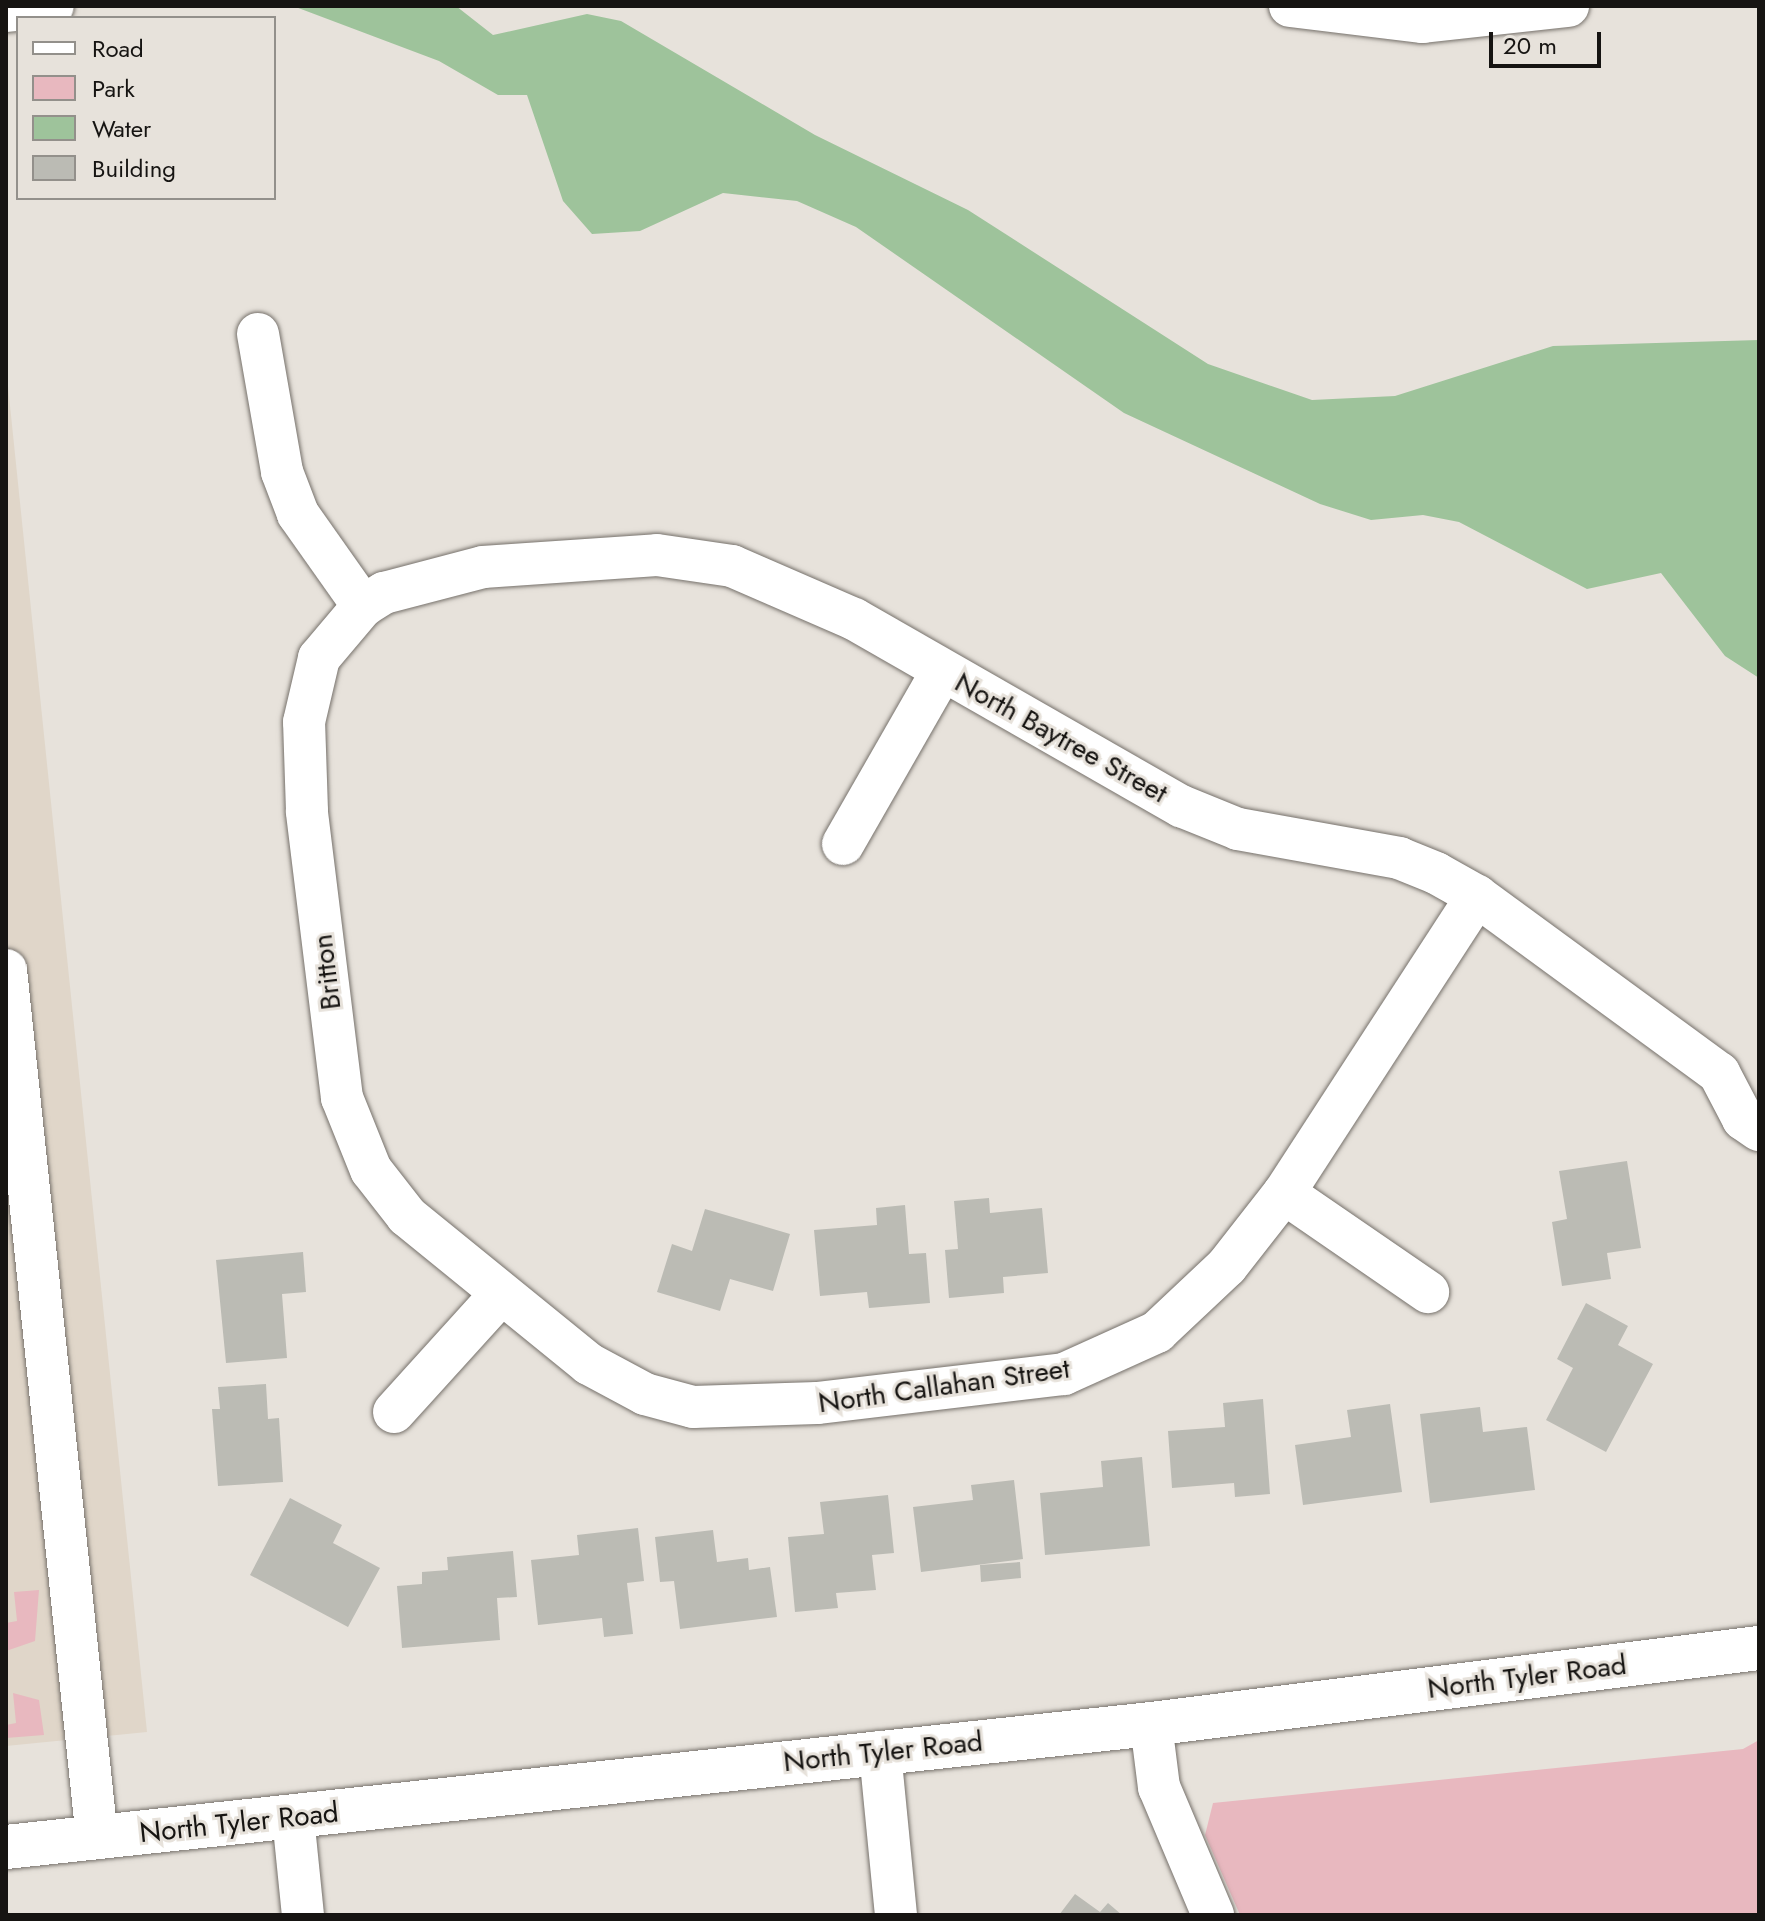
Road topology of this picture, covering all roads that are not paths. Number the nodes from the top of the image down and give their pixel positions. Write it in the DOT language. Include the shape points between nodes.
graph roads {
  1 [pos="53,6"];
  2 [pos="1290,6"];
  3 [pos="1568,6"];
  4 [pos="6,11"];
  5 [pos="258,334"];
  6 [pos="363,606"];
  7 [pos="942,671"];
  8 [pos="843,844"];
  9 [pos="1477,896"];
  10 [pos="6,970"];
  11 [pos="1739,1076"];
  12 [pos="1759,1130"];
  13 [pos="1284,1193"];
  14 [pos="18,1194"];
  15 [pos="1428,1292"];
  16 [pos="501,1294"];
  17 [pos="394,1412"];
  18 [pos="1759,1648"];
  19 [pos="1151,1724"];
  20 [pos="880,1752"];
  21 [pos="293,1817"];
  22 [pos="97,1838"];
  23 [pos="6,1847"];
  24 [pos="303,1915"];
  25 [pos="896,1915"];
  26 [pos="1213,1915"];
  1 -- 4 [label="street"];
  2 -- 3 [label="street" via="1423,22"];
  5 -- 6 [label="street" via="282,472 298,514"];
  6 -- 7 [label="street, North Baytree Street" via="483,567 657,555 732,566 790,586"];
  6 -- 16 [label="street, Britton" via="319,658 304,722 307,811 342,1098 371,1170 407,1216"];
  7 -- 8 [label="street"];
  7 -- 9 [label="street, North Baytree Street" via="1181,806 1238,829 1399,858"];
  9 -- 11 [label="street, North Baytree Street"];
  9 -- 13 [label="street, North Callahan Street"];
  10 -- 14 [label="street"];
  11 -- 12 [label="street, North Baytree Street" via="1743,1119"];
  13 -- 15 [label="street"];
  13 -- 16 [label="street, North Callahan Street" via="1187,1309 1108,1359 1064,1374 817,1403 693,1407 645,1394 589,1364"];
  14 -- 22 [label="street"];
  16 -- 17 [label="street"];
  18 -- 19 [label="main road, North Tyler Road"];
  19 -- 20 [label="main road, North Tyler Road"];
  19 -- 26 [label="street" via="1159,1787"];
  20 -- 21 [label="main road, North Tyler Road"];
  20 -- 25 [label="street"];
  21 -- 22 [label="main road, North Tyler Road"];
  21 -- 24 [label="street"];
  22 -- 23 [label="main road, North Tyler Road"];
}
